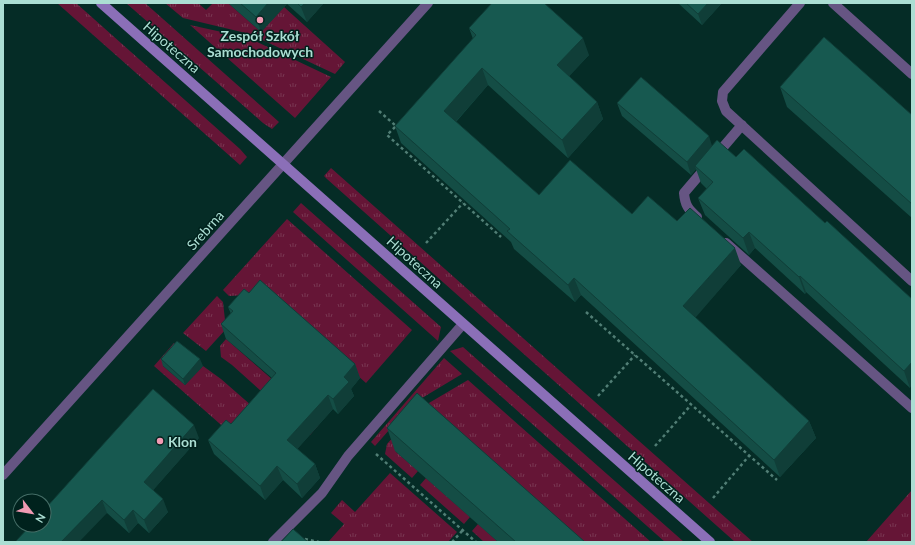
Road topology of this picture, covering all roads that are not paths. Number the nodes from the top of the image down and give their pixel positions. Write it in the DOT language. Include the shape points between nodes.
graph roads {
  1 [pos="101,3"];
  2 [pos="428,3"];
  3 [pos="800,3"];
  4 [pos="833,3"];
  5 [pos="912,74"];
  6 [pos="742,125"];
  7 [pos="283,164"];
  8 [pos="701,221"];
  9 [pos="719,236"];
  10 [pos="912,282"];
  11 [pos="463,324"];
  12 [pos="912,408"];
  13 [pos="3,475"];
  14 [pos="273,542"];
  15 [pos="710,542"];
  1 -- 7 [label="street, Hipoteczna"];
  2 -- 7 [label="street, Srebrna"];
  3 -- 6 [label="street" via="723,92 722,101 726,111"];
  4 -- 5 [label="street"];
  6 -- 8 [label="street" via="684,193 685,202"];
  6 -- 10 [label="street"];
  7 -- 11 [label="street, Hipoteczna"];
  7 -- 13 [label="street, Srebrna"];
  9 -- 12 [label="street"];
  11 -- 14 [label="street" via="348,456 322,493"];
  11 -- 15 [label="street, Hipoteczna"];
}
